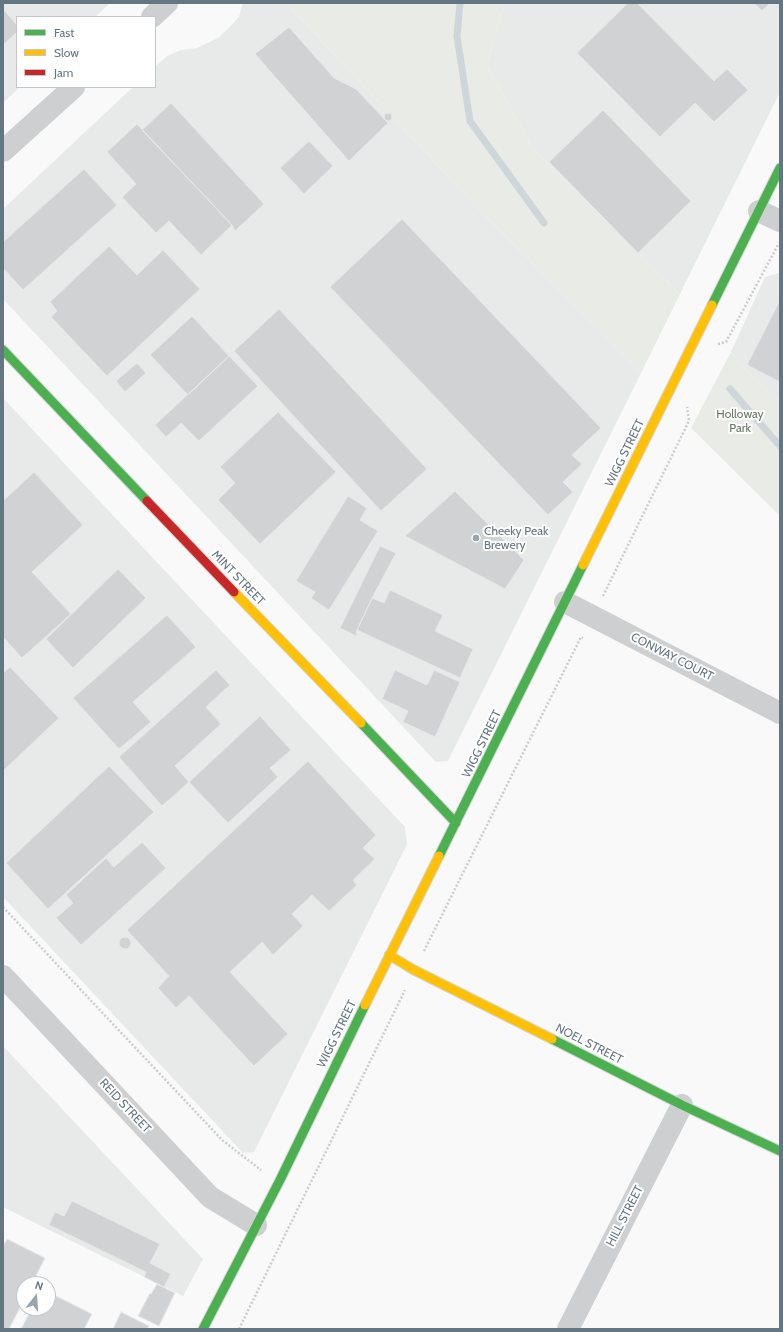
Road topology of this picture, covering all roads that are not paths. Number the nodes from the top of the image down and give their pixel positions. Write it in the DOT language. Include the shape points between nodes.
graph roads {
  1 [pos="167,3"];
  2 [pos="153,16"];
  3 [pos="73,88"];
  4 [pos="3,152"];
  5 [pos="780,168"];
  6 [pos="759,211"];
  7 [pos="780,221"];
  8 [pos="3,350"];
  9 [pos="564,602"];
  10 [pos="780,713"];
  11 [pos="456,823"];
  12 [pos="389,955"];
  13 [pos="3,976"];
  14 [pos="682,1105"];
  15 [pos="780,1151"];
  16 [pos="256,1225"];
  17 [pos="203,1329"];
  18 [pos="568,1329"];
  1 -- 2 [label="street"];
  3 -- 4 [label="street"];
  5 -- 6 [label="street, WIGG STREET"];
  6 -- 7 [label="street"];
  6 -- 9 [label="street, WIGG STREET"];
  8 -- 11 [label="street, MINT STREET"];
  9 -- 10 [label="street, CONWAY COURT"];
  9 -- 11 [label="street, WIGG STREET"];
  11 -- 12 [label="street, WIGG STREET"];
  12 -- 14 [label="street, NOEL STREET"];
  12 -- 16 [label="street, WIGG STREET"];
  13 -- 16 [label="street, REID STREET" via="210,1196"];
  14 -- 15 [label="street, NOEL STREET"];
  14 -- 18 [label="street, HILL STREET"];
  16 -- 17 [label="street, WIGG STREET"];
}
